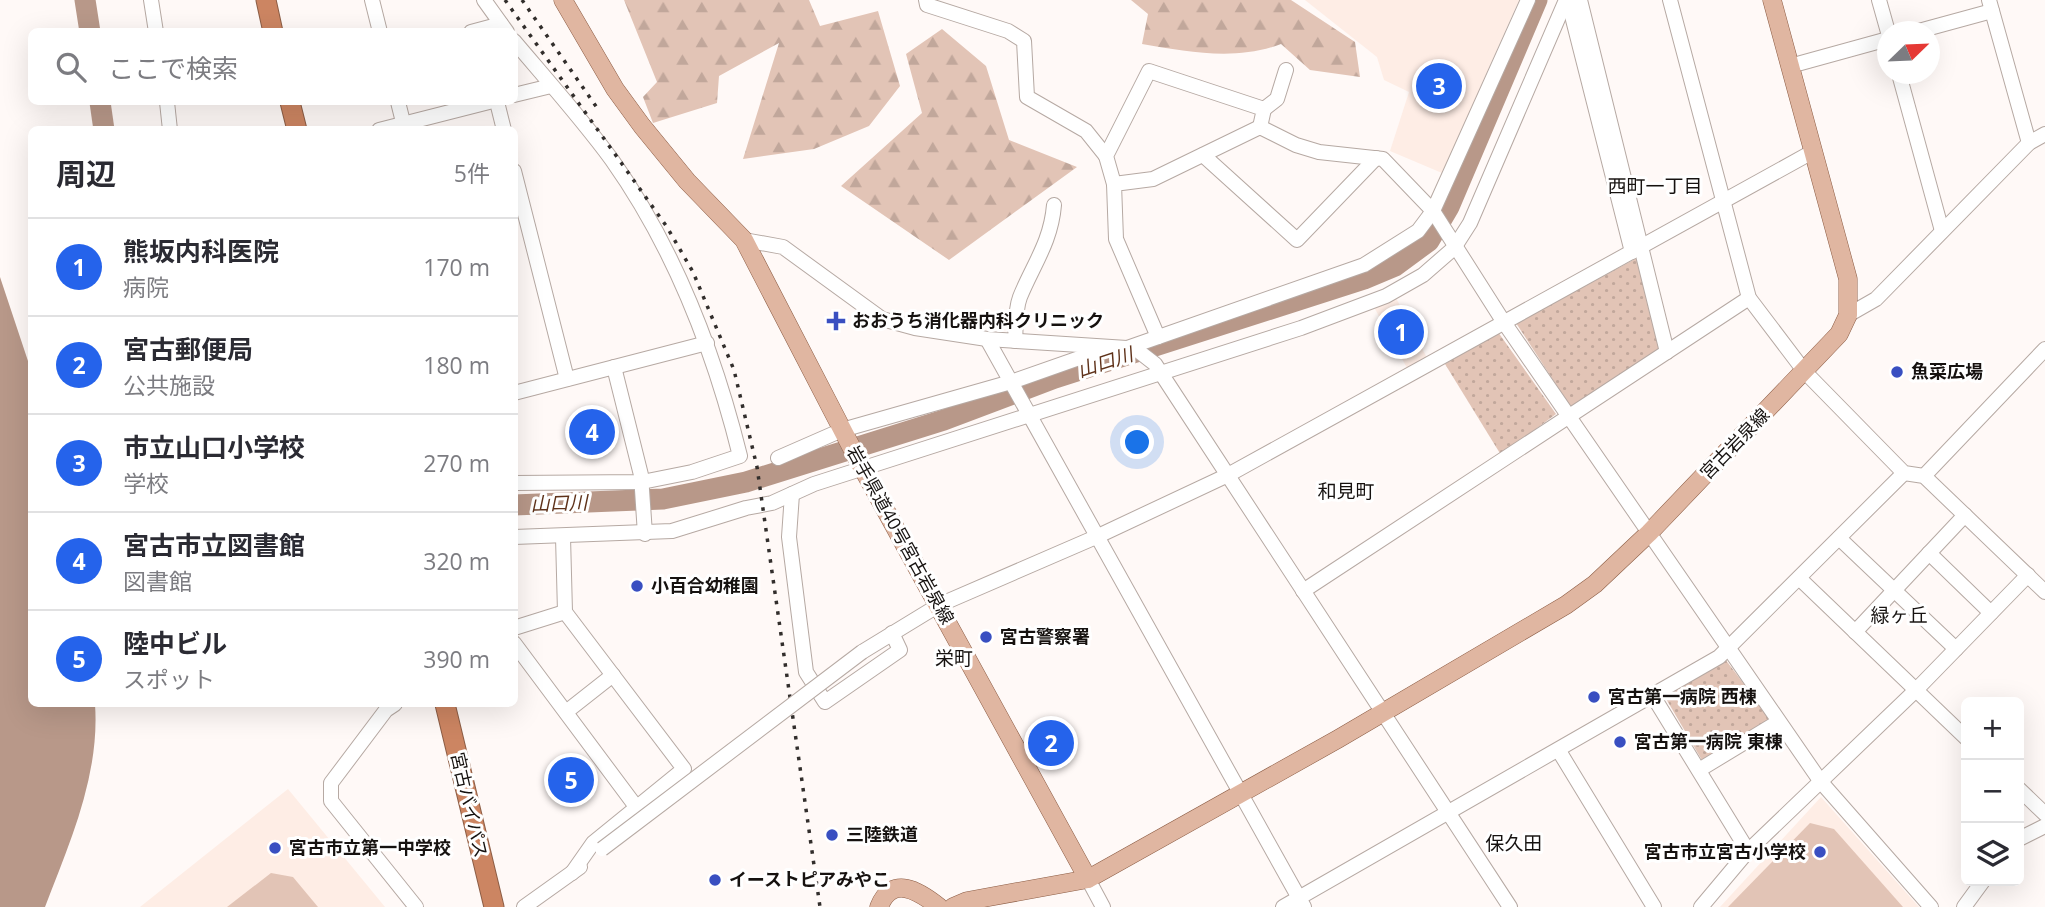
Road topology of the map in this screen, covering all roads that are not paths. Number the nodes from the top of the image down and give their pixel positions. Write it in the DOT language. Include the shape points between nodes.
graph roads {
  1 [pos="151,0"];
  2 [pos="266,0"];
  3 [pos="372,0"];
  4 [pos="484,0"];
  5 [pos="563,0"];
  6 [pos="926,0"];
  7 [pos="1528,0"];
  8 [pos="1567,0"];
  9 [pos="1580,0"];
  10 [pos="1670,0"];
  11 [pos="1772,0"];
  12 [pos="1879,0"];
  13 [pos="1990,5"];
  14 [pos="1885,21"];
  15 [pos="1940,23"];
  16 [pos="155,28"];
  17 [pos="272,28"];
  18 [pos="379,28"];
  19 [pos="504,28"];
  20 [pos="1877,42"];
  21 [pos="518,46"];
  22 [pos="1790,66"];
  23 [pos="1286,70"];
  24 [pos="1902,84"];
  25 [pos="551,86"];
  26 [pos="518,94"];
  27 [pos="167,105"];
  28 [pos="291,105"];
  29 [pos="399,105"];
  30 [pos="478,105"];
  31 [pos="498,105"];
  32 [pos="1264,109"];
  33 [pos="170,126"];
  34 [pos="296,126"];
  35 [pos="404,126"];
  36 [pos="503,126"];
  37 [pos="1260,127"];
  38 [pos="2045,134"];
  39 [pos="2029,143"];
  40 [pos="1814,151"];
  41 [pos="1203,155"];
  42 [pos="1106,156"];
  43 [pos="1376,158"];
  44 [pos="1114,184"];
  45 [pos="518,187"];
  46 [pos="1725,200"];
  47 [pos="1054,205"];
  48 [pos="1433,212"];
  49 [pos="1942,231"];
  50 [pos="744,240"];
  51 [pos="1452,245"];
  52 [pos="1637,249"];
  53 [pos="1749,298"];
  54 [pos="1848,314"];
  55 [pos="1503,321"];
  56 [pos="1158,337"];
  57 [pos="987,339"];
  58 [pos="1015,341"];
  59 [pos="707,343"];
  60 [pos="1110,347"];
  61 [pos="1132,349"];
  62 [pos="2045,349"];
  63 [pos="1667,352"];
  64 [pos="614,367"];
  65 [pos="1157,368"];
  66 [pos="1805,372"];
  67 [pos="567,379"];
  68 [pos="1012,384"];
  69 [pos="518,392"];
  70 [pos="1027,412"];
  71 [pos="1569,416"];
  72 [pos="844,434"];
  73 [pos="778,458"];
  74 [pos="860,465"];
  75 [pos="1904,473"];
  76 [pos="1228,475"];
  77 [pos="1924,476"];
  78 [pos="518,483"];
  79 [pos="642,489"];
  80 [pos="792,494"];
  81 [pos="1965,515"];
  82 [pos="645,526"];
  83 [pos="1649,533"];
  84 [pos="518,537"];
  85 [pos="563,537"];
  86 [pos="1096,537"];
  87 [pos="1839,538"];
  88 [pos="1929,553"];
  89 [pos="2028,575"];
  90 [pos="1799,578"];
  91 [pos="1894,590"];
  92 [pos="1303,591"];
  93 [pos="2045,592"];
  94 [pos="939,605"];
  95 [pos="565,612"];
  96 [pos="1991,612"];
  97 [pos="518,627"];
  98 [pos="1855,632"];
  99 [pos="892,633"];
  100 [pos="518,648"];
  101 [pos="1956,649"];
  102 [pos="1728,650"];
  103 [pos="612,675"];
  104 [pos="1916,690"];
  105 [pos="1653,695"];
  106 [pos="390,707"];
  107 [pos="446,707"];
  108 [pos="566,712"];
  109 [pos="1383,713"];
  110 [pos="1778,722"];
  111 [pos="1961,733"];
  112 [pos="1559,751"];
  113 [pos="1699,770"];
  114 [pos="1821,782"];
  115 [pos="1240,793"];
  116 [pos="2024,794"];
  117 [pos="637,808"];
  118 [pos="2045,814"];
  119 [pos="1449,815"];
  120 [pos="2045,826"];
  121 [pos="2024,836"];
  122 [pos="1748,851"];
  123 [pos="572,873"];
  124 [pos="1088,879"];
  125 [pos="1979,886"];
  126 [pos="1302,902"];
  127 [pos="416,907"];
  128 [pos="494,907"];
  129 [pos="524,907"];
  130 [pos="879,907"];
  131 [pos="939,907"];
  132 [pos="953,907"];
  133 [pos="1103,907"];
  134 [pos="1283,907"];
  135 [pos="1510,907"];
  136 [pos="1654,907"];
  137 [pos="1701,907"];
  138 [pos="1931,907"];
  139 [pos="1964,907"];
  1 -- 16 [label="street"];
  2 -- 17 [label="highway"];
  3 -- 18 [label="street"];
  4 -- 19 [label="street"];
  5 -- 50 [label="main road, 岩手県道40号宮古岩泉線" via="642,126"];
  6 -- 42 [label="street" via="927,5 1008,31 1024,41 1027,97 1086,131"];
  7 -- 48 [label="street"];
  8 -- 51 [label="street" via="1470,223"];
  8 -- 52 [label="street"];
  9 -- 52 [label="street"];
  10 -- 46 [label="street"];
  11 -- 22 [label="main road"];
  12 -- 14 [label="street"];
  13 -- 15 [label="street"];
  13 -- 39 [label="street"];
  20 -- 22 [label="street"];
  21 -- 25 [label="street"];
  22 -- 40 [label="main road"];
  23 -- 32 [label="street" via="1277,99"];
  24 -- 49 [label="street"];
  25 -- 26 [label="street"];
  25 -- 59 [label="street" via="638,200 676,270"];
  27 -- 33 [label="street"];
  28 -- 34 [label="highway"];
  29 -- 35 [label="street"];
  30 -- 35 [label="street"];
  31 -- 36 [label="street"];
  32 -- 37 [label="street"];
  32 -- 42 [label="street" via="1149,71"];
  37 -- 41 [label="street"];
  37 -- 43 [label="street" via="1319,152"];
  38 -- 39 [label="street"];
  39 -- 49 [label="street"];
  40 -- 46 [label="street"];
  40 -- 54 [label="main road" via="1848,279"];
  41 -- 43 [label="street" via="1297,240"];
  41 -- 44 [label="street" via="1153,179"];
  42 -- 44 [label="street"];
  43 -- 48 [label="street" via="1383,159"];
  44 -- 56 [label="street" via="1116,239"];
  45 -- 67 [label="street"];
  46 -- 52 [label="street"];
  46 -- 53 [label="street"];
  47 -- 58 [label="street" via="1045,250 1019,300"];
  48 -- 51 [label="street"];
  48 -- 56 [label="street" via="1418,231 1364,265"];
  49 -- 54 [label="street" via="1877,299"];
  50 -- 57 [label="street" via="783,247 882,319"];
  50 -- 72 [label="main road, 岩手県道40号宮古岩泉線"];
  51 -- 55 [label="street"];
  51 -- 65 [label="street" via="1423,275 1386,296 1300,328"];
  52 -- 55 [label="street"];
  52 -- 63 [label="street"];
  53 -- 63 [label="street"];
  53 -- 66 [label="street"];
  54 -- 66 [label="main road, 宮古岩泉線" via="1839,334"];
  55 -- 71 [label="street"];
  55 -- 76 [label="street"];
  56 -- 61 [label="street"];
  57 -- 58 [label="street"];
  57 -- 68 [label="street"];
  58 -- 60 [label="street"];
  59 -- 64 [label="street"];
  59 -- 79 [label="street" via="740,456"];
  60 -- 61 [label="street"];
  60 -- 68 [label="street"];
  61 -- 65 [label="street"];
  62 -- 77 [label="street"];
  63 -- 71 [label="street"];
  64 -- 67 [label="street"];
  64 -- 79 [label="street"];
  65 -- 70 [label="street"];
  65 -- 76 [label="street"];
  66 -- 75 [label="street"];
  66 -- 83 [label="main road, 宮古岩泉線"];
  67 -- 69 [label="street"];
  68 -- 70 [label="street"];
  68 -- 72 [label="street"];
  70 -- 74 [label="street"];
  70 -- 86 [label="street"];
  71 -- 83 [label="street"];
  71 -- 92 [label="street"];
  72 -- 73 [label="street"];
  72 -- 74 [label="main road, 岩手県道40号宮古岩泉線"];
  74 -- 80 [label="street"];
  74 -- 94 [label="main road, 岩手県道40号宮古岩泉線"];
  75 -- 77 [label="street"];
  75 -- 87 [label="street"];
  76 -- 86 [label="street"];
  76 -- 92 [label="street"];
  77 -- 81 [label="street"];
  78 -- 79 [label="street"];
  79 -- 82 [label="street"];
  80 -- 82 [label="street" via="692,526"];
  80 -- 99 [label="street" via="789,537 806,672 825,702 900,650"];
  81 -- 88 [label="street"];
  81 -- 89 [label="street"];
  82 -- 85 [label="street"];
  83 -- 102 [label="street"];
  83 -- 109 [label="main road, 宮古岩泉線" via="1566,605"];
  84 -- 85 [label="street"];
  85 -- 95 [label="street"];
  86 -- 94 [label="street"];
  86 -- 115 [label="street"];
  87 -- 90 [label="street"];
  87 -- 91 [label="street"];
  88 -- 91 [label="street"];
  88 -- 96 [label="street"];
  89 -- 93 [label="street"];
  89 -- 96 [label="street"];
  90 -- 98 [label="street"];
  90 -- 102 [label="street"];
  91 -- 98 [label="street"];
  91 -- 101 [label="street"];
  92 -- 109 [label="street"];
  94 -- 99 [label="street"];
  94 -- 124 [label="main road, 岩手県道40号宮古岩泉線"];
  95 -- 97 [label="street"];
  95 -- 103 [label="street"];
  96 -- 101 [label="street"];
  98 -- 104 [label="street"];
  99 -- 123 [label="street, bridge"];
  100 -- 108 [label="street"];
  101 -- 104 [label="street"];
  102 -- 105 [label="street"];
  102 -- 110 [label="street"];
  103 -- 108 [label="street"];
  103 -- 117 [label="street" via="684,769"];
  104 -- 111 [label="street"];
  104 -- 114 [label="street"];
  105 -- 112 [label="street"];
  105 -- 113 [label="street"];
  106 -- 127 [label="street" via="331,783 329,794"];
  107 -- 128 [label="highway, 宮古バイパス"];
  108 -- 117 [label="street"];
  109 -- 115 [label="main road, 宮古岩泉線"];
  109 -- 119 [label="street"];
  110 -- 113 [label="street"];
  110 -- 114 [label="street"];
  112 -- 119 [label="street"];
  112 -- 136 [label="street"];
  113 -- 122 [label="street"];
  114 -- 122 [label="street"];
  114 -- 138 [label="street"];
  115 -- 124 [label="main road"];
  115 -- 126 [label="street"];
  116 -- 118 [label="street"];
  117 -- 123 [label="street" via="593,843"];
  119 -- 126 [label="street"];
  119 -- 135 [label="street"];
  120 -- 121 [label="street"];
  122 -- 137 [label="street"];
  123 -- 129 [label="street"];
  124 -- 132 [label="main road"];
  124 -- 133 [label="street"];
  125 -- 139 [label="street"];
  126 -- 134 [label="street"];
  130 -- 131 [label="main road" via="888,892 903,887"];
}
